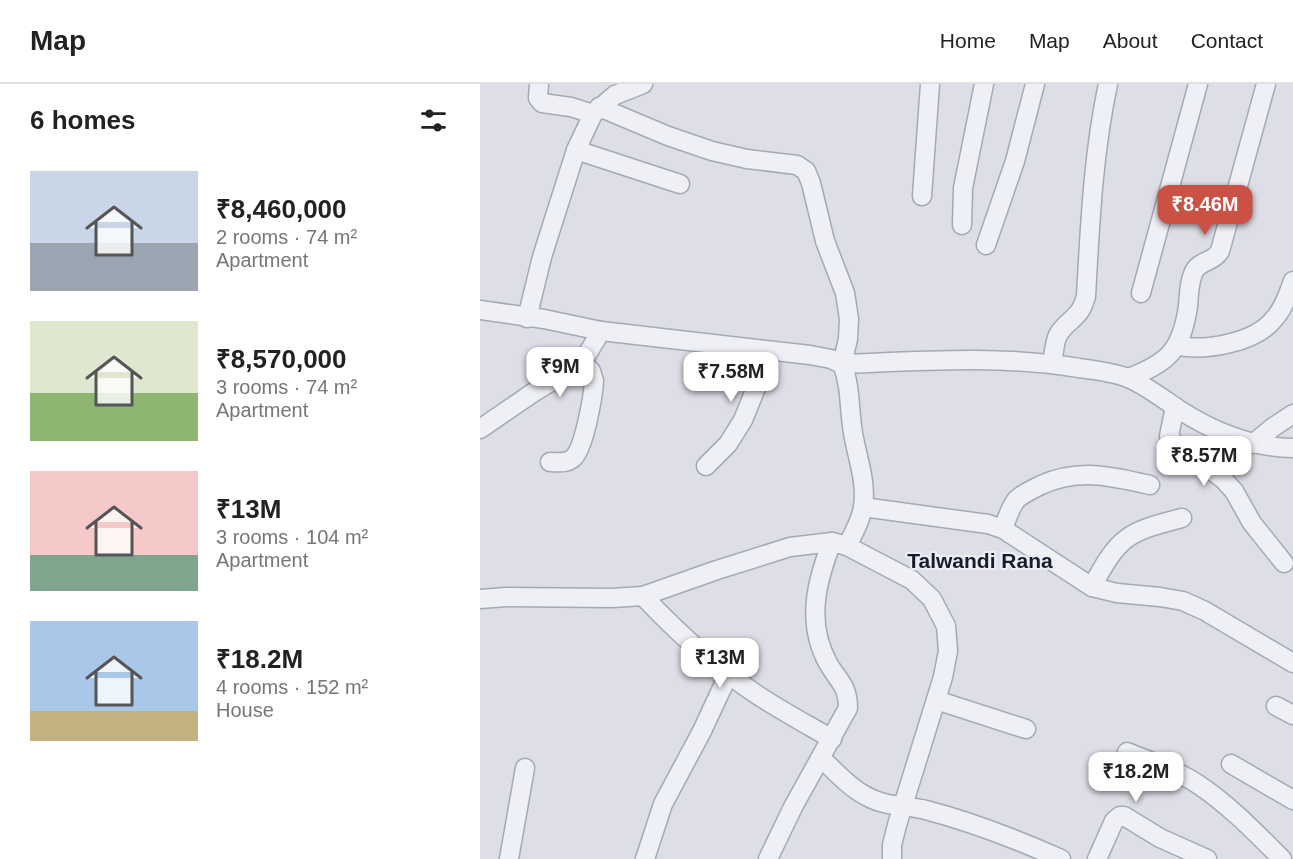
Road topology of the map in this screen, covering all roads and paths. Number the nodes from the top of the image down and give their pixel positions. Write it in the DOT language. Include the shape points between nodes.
graph roads {
  1 [pos="539,84"];
  2 [pos="644,84"];
  3 [pos="930,84"];
  4 [pos="984,84"];
  5 [pos="1035,84"];
  6 [pos="1108,84"];
  7 [pos="1198,84"];
  8 [pos="1266,84"];
  9 [pos="596,111"];
  10 [pos="576,150"];
  11 [pos="680,184"];
  12 [pos="922,196"];
  13 [pos="962,225"];
  14 [pos="986,245"];
  15 [pos="1293,281"];
  16 [pos="1141,293"];
  17 [pos="1289,304"];
  18 [pos="480,310"];
  19 [pos="527,318"];
  20 [pos="601,331"];
  21 [pos="1178,346"];
  22 [pos="771,351"];
  23 [pos="582,363"];
  24 [pos="842,364"];
  25 [pos="1052,364"];
  26 [pos="1128,378"];
  27 [pos="1175,407"];
  28 [pos="1293,414"];
  29 [pos="480,429"];
  30 [pos="1253,444"];
  31 [pos="1293,448"];
  32 [pos="550,462"];
  33 [pos="706,466"];
  34 [pos="1150,485"];
  35 [pos="863,507"];
  36 [pos="1182,518"];
  37 [pos="1003,529"];
  38 [pos="839,544"];
  39 [pos="1284,563"];
  40 [pos="1092,587"];
  41 [pos="643,596"];
  42 [pos="480,599"];
  43 [pos="1293,663"];
  44 [pos="729,674"];
  45 [pos="936,700"];
  46 [pos="1276,706"];
  47 [pos="1293,715"];
  48 [pos="1026,729"];
  49 [pos="832,739"];
  50 [pos="1126,752"];
  51 [pos="822,759"];
  52 [pos="1231,764"];
  53 [pos="525,768"];
  54 [pos="1293,800"];
  55 [pos="903,806"];
  56 [pos="509,859"];
  57 [pos="645,859"];
  58 [pos="768,859"];
  59 [pos="892,859"];
  60 [pos="1061,859"];
  61 [pos="1097,859"];
  62 [pos="1207,859"];
  63 [pos="1282,859"];
  1 -- 9 [label="street" via="538,98 543,103"];
  2 -- 9 [label="street" via="615,96"];
  3 -- 12 [label="street"];
  4 -- 13 [label="street" via="963,188"];
  5 -- 14 [label="street" via="1015,161"];
  6 -- 25 [label="street" via="1095,160 1086,296 1078,316 1059,333"];
  7 -- 16 [label="street"];
  8 -- 21 [label="street" via="1220,250 1192,275 1186,325"];
  9 -- 10 [label="street"];
  9 -- 24 [label="street" via="712,151 797,165 806,171 825,241 845,293 849,319"];
  10 -- 11 [label="street"];
  10 -- 19 [label="street"];
  15 -- 17 [label="street"];
  17 -- 21 [label="street" via="1256,333 1230,343 1193,349"];
  18 -- 19 [label="street"];
  19 -- 20 [label="street"];
  20 -- 22 [label="street"];
  20 -- 23 [label="street"];
  21 -- 26 [label="street" via="1147,371"];
  22 -- 24 [label="street" via="831,358"];
  22 -- 33 [label="street" via="743,420 728,444"];
  23 -- 29 [label="street"];
  23 -- 32 [label="street" via="591,371 594,381 581,442 570,460"];
  24 -- 25 [label="street" via="952,359"];
  24 -- 35 [label="street" via="848,378 853,434 864,483"];
  25 -- 26 [label="street"];
  26 -- 27 [label="street"];
  27 -- 30 [label="street" via="1214,429"];
  27 -- 39 [label="street" via="1169,436 1234,491 1252,523"];
  28 -- 30 [label="street"];
  30 -- 31 [label="street"];
  34 -- 37 [label="street" via="1088,474 1059,477 1017,500"];
  35 -- 37 [label="street"];
  35 -- 38 [label="street" via="858,525"];
  36 -- 40 [label="street" via="1131,534 1107,558"];
  37 -- 40 [label="street"];
  38 -- 41 [label="street" via="790,547"];
  38 -- 45 [label="street" via="912,580 932,599 946,626 948,651"];
  38 -- 49 [label="street" via="820,574 814,620 818,644 845,686 848,698 848,708"];
  40 -- 43 [label="street" via="1183,601"];
  41 -- 42 [label="street"];
  41 -- 44 [label="street"];
  44 -- 49 [label="street" via="755,694"];
  44 -- 57 [label="street" via="667,795"];
  45 -- 48 [label="street"];
  45 -- 55 [label="street"];
  46 -- 47 [label="street"];
  49 -- 51 [label="street"];
  50 -- 63 [label="street" via="1199,785"];
  51 -- 55 [label="street" via="868,797"];
  51 -- 58 [label="street"];
  52 -- 54 [label="street"];
  53 -- 56 [label="street"];
  55 -- 59 [label="street"];
  55 -- 60 [label="street" via="956,819"];
  61 -- 62 [label="street" via="1114,821 1124,816"];
}
